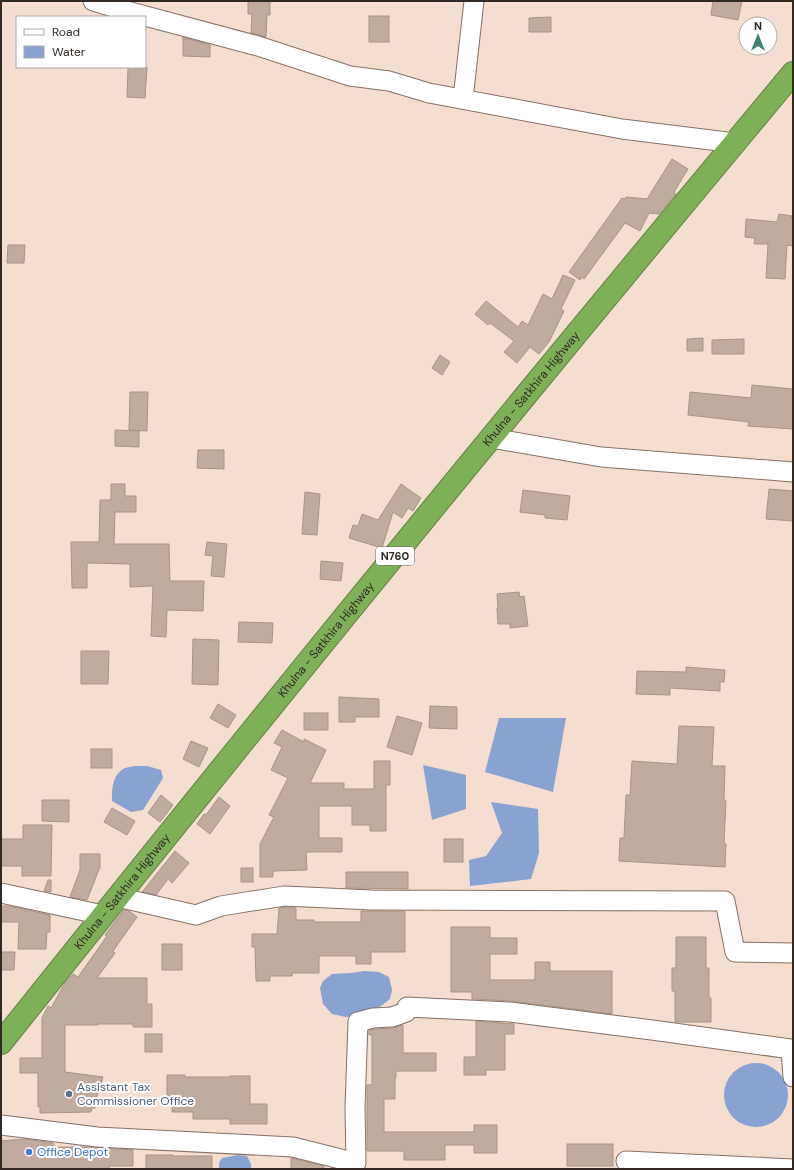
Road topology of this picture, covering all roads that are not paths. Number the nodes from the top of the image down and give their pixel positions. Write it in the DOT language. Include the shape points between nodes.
graph roads {
  1 [pos="93,1"];
  2 [pos="474,1"];
  3 [pos="146,16"];
  4 [pos="146,16"];
  5 [pos="793,73"];
  6 [pos="463,99"];
  7 [pos="735,143"];
  8 [pos="491,438"];
  9 [pos="793,472"];
  10 [pos="1,892"];
  11 [pos="117,897"];
  12 [pos="103,915"];
  13 [pos="793,953"];
  14 [pos="1,1043"];
  15 [pos="793,1077"];
  16 [pos="1,1125"];
  17 [pos="626,1161"];
  18 [pos="793,1169"];
  1 -- 4 [label="street"];
  2 -- 6 [label="street"];
  3 -- 6 [label="street" via="258,46 350,76 389,81 429,93"];
  5 -- 7 [label="highway, Khulna - Satkhira Highway / N760"];
  6 -- 7 [label="street" via="622,129"];
  7 -- 8 [label="highway, Khulna - Satkhira Highway / N760"];
  8 -- 9 [label="street" via="601,457"];
  8 -- 11 [label="highway, Khulna - Satkhira Highway / N760"];
  10 -- 12 [label="street"];
  11 -- 12 [label="highway, Khulna - Satkhira Highway / N760"];
  11 -- 13 [label="street" via="196,915 221,906 284,896 372,900 725,901 735,952"];
  12 -- 14 [label="highway, Khulna - Satkhira Highway / N760"];
  15 -- 16 [label="street" via="791,1049 510,1012 407,1007 406,1012 392,1017 358,1022 356,1163 292,1147 97,1137"];
  17 -- 18 [label="street"];
}
